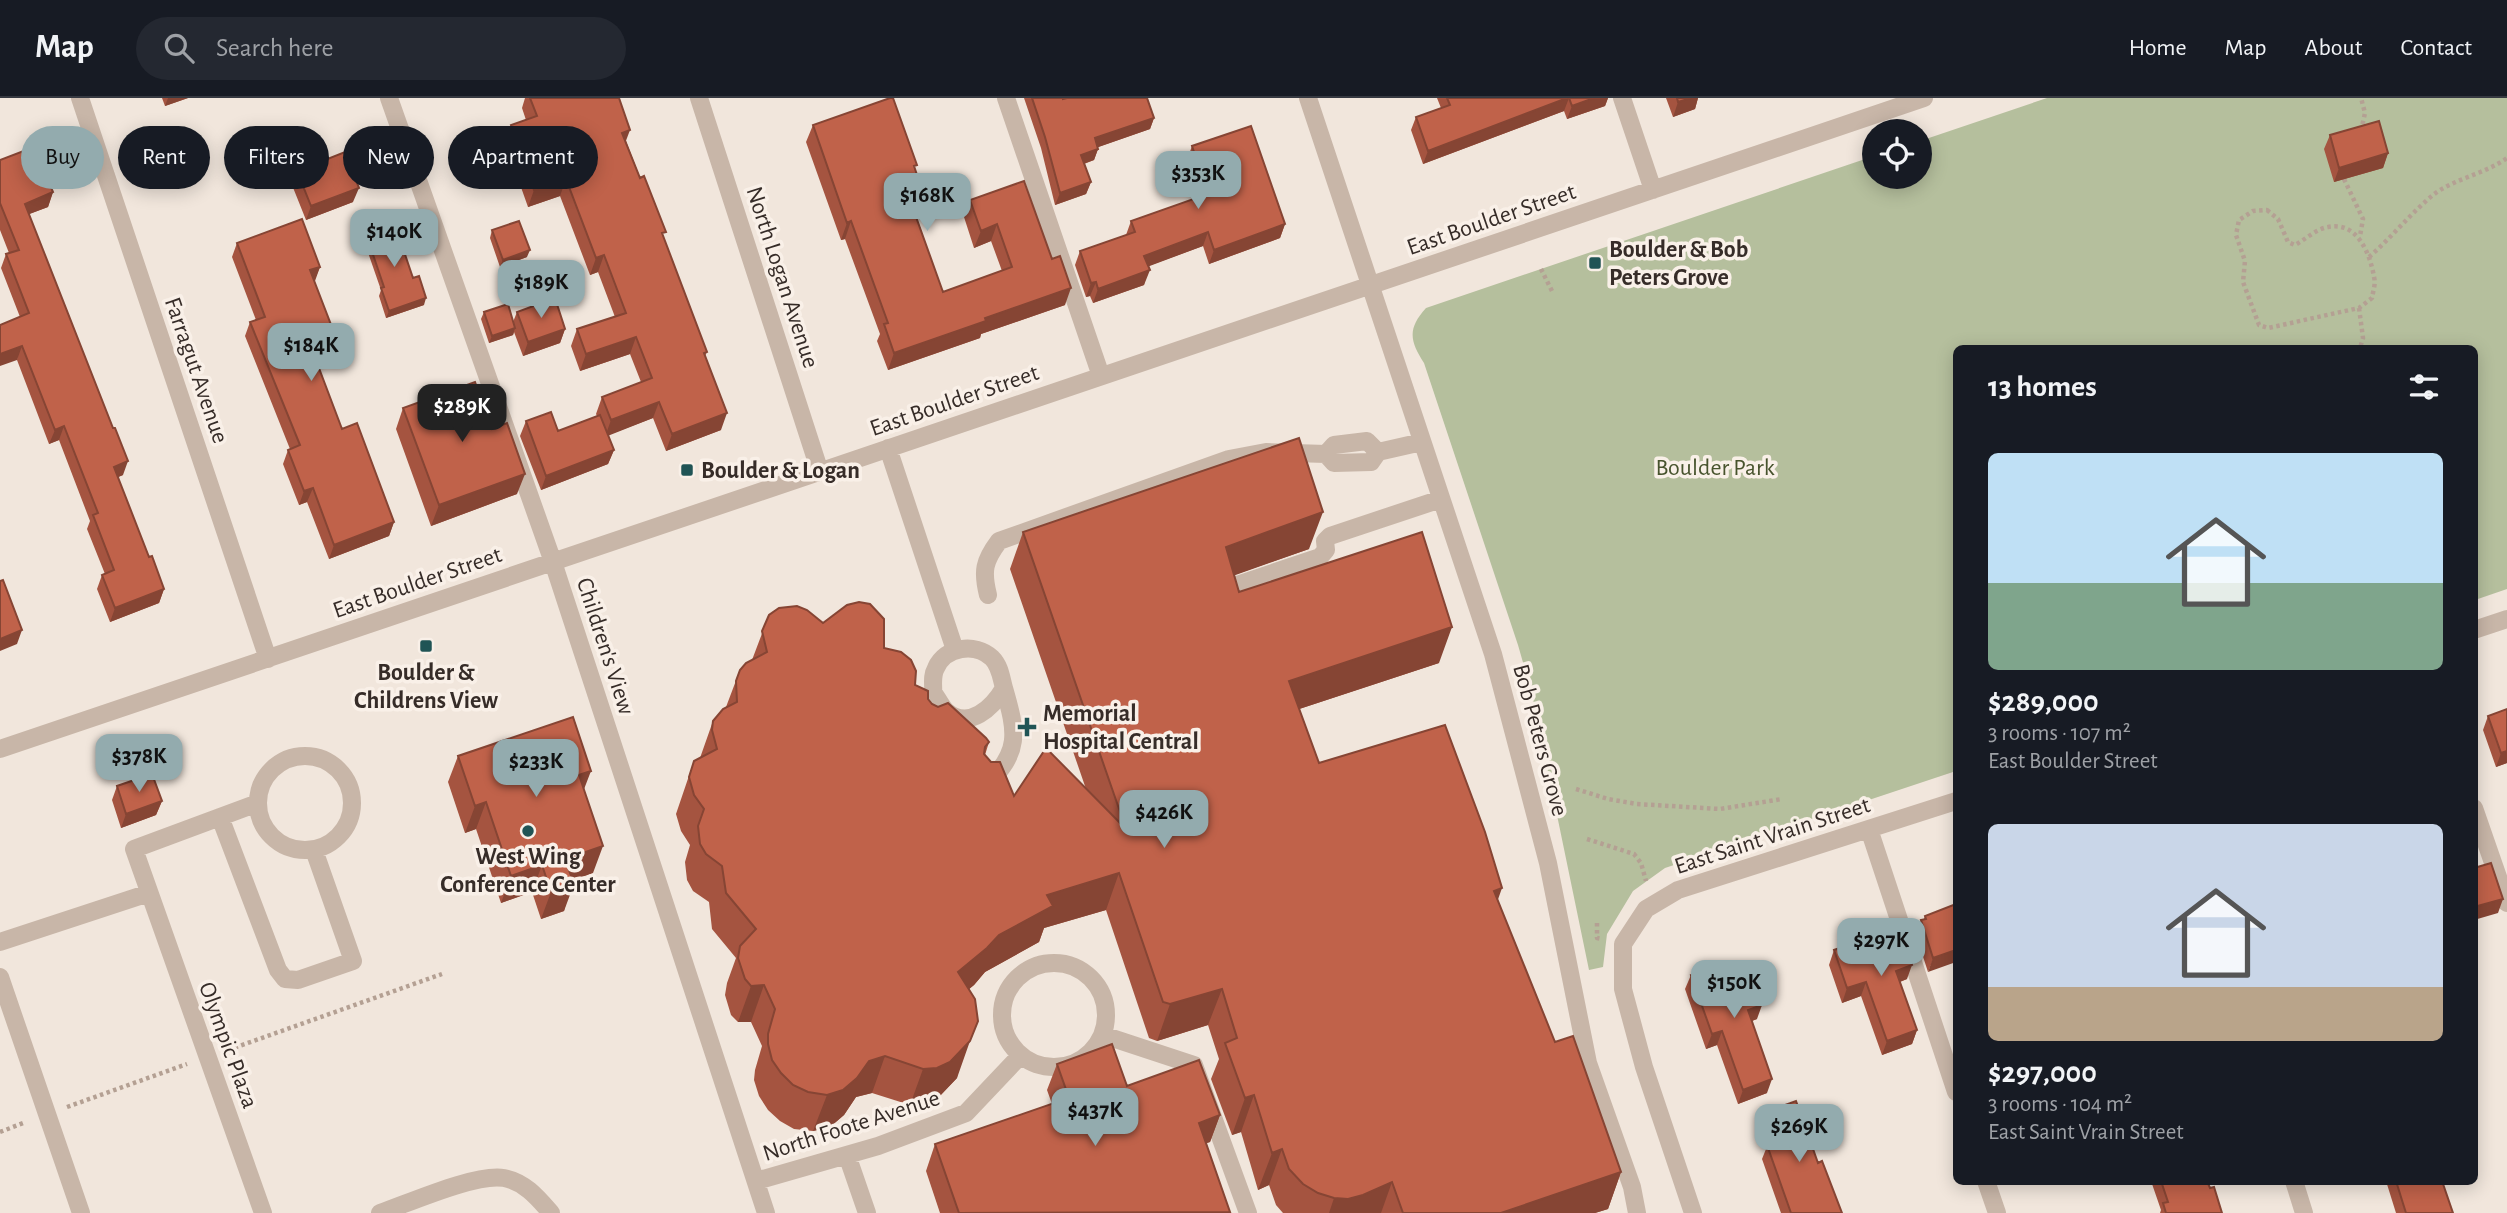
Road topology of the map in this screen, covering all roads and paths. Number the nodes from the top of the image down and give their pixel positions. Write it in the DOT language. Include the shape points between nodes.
graph roads {
  1 [pos="79,98"];
  2 [pos="389,98"];
  3 [pos="699,98"];
  4 [pos="1006,98"];
  5 [pos="1308,98"];
  6 [pos="1622,98"];
  7 [pos="1924,98"];
  8 [pos="2361,98"];
  9 [pos="2359,139"];
  10 [pos="2507,158"];
  11 [pos="2344,179"];
  12 [pos="1653,190"];
  13 [pos="2360,237"];
  14 [pos="2369,257"];
  15 [pos="1541,269"];
  16 [pos="1372,285"];
  17 [pos="1552,291"];
  18 [pos="2359,308"];
  19 [pos="2361,345"];
  20 [pos="1101,376"];
  21 [pos="1422,442"];
  22 [pos="888,449"];
  23 [pos="820,471"];
  24 [pos="1441,499"];
  25 [pos="552,562"];
  26 [pos="1237,585"];
  27 [pos="988,595"];
  28 [pos="2507,619"];
  29 [pos="2478,629"];
  30 [pos="955,650"];
  31 [pos="268,659"];
  32 [pos="1004,688"];
  33 [pos="933,692"];
  34 [pos="926,732"];
  35 [pos="0,749"];
  36 [pos="982,788"];
  37 [pos="1576,789"];
  38 [pos="1782,799"];
  39 [pos="1953,802"];
  40 [pos="258,803"];
  41 [pos="220,817"];
  42 [pos="2478,820"];
  43 [pos="1869,829"];
  44 [pos="1587,839"];
  45 [pos="314,850"];
  46 [pos="1646,881"];
  47 [pos="149,893"];
  48 [pos="2507,903"];
  49 [pos="0,942"];
  50 [pos="0,977"];
  51 [pos="1103,1035"];
  52 [pos="1020,1056"];
  53 [pos="1953,1083"];
  54 [pos="847,1155"];
  55 [pos="755,1181"];
  56 [pos="1987,1185"];
  57 [pos="2295,1185"];
  58 [pos="81,1213"];
  59 [pos="263,1213"];
  60 [pos="380,1213"];
  61 [pos="551,1213"];
  62 [pos="766,1213"];
  63 [pos="867,1213"];
  64 [pos="1248,1213"];
  65 [pos="1637,1213"];
  66 [pos="1693,1213"];
  67 [pos="1997,1213"];
  68 [pos="2304,1213"];
  1 -- 31 [label="street, Farragut Avenue"];
  2 -- 25 [label="street, Children's View"];
  3 -- 23 [label="street, North Logan Avenue"];
  4 -- 20 [label="street"];
  5 -- 16 [label="street"];
  6 -- 12 [label="street"];
  7 -- 12 [label="street, East Boulder Street"];
  8 -- 9 [label="path" via="2365,113"];
  10 -- 14 [label="path" via="2435,193"];
  11 -- 13 [label="path" via="2363,219"];
  12 -- 16 [label="street, East Boulder Street"];
  13 -- 14 [label="path"];
  13 -- 18 [label="path" via="2343,226 2328,227 2295,245 2288,242 2267,210 2253,211 2239,220 2236,235 2245,261 2242,282 2259,325 2268,328"];
  14 -- 18 [label="path" via="2375,279 2372,298"];
  15 -- 17 [label="path"];
  16 -- 20 [label="street, East Boulder Street"];
  16 -- 21 [label="street, Bob Peters Grove"];
  18 -- 19 [label="path"];
  20 -- 22 [label="street, East Boulder Street"];
  21 -- 24 [label="street, Bob Peters Grove"];
  21 -- 27 [label="street" via="1378,452 1367,441 1334,445 1326,454 1266,452 1229,459 999,541 987,556 984,577"];
  22 -- 23 [label="street, East Boulder Street"];
  22 -- 30 [label="street"];
  23 -- 25 [label="street, East Boulder Street"];
  24 -- 26 [label="street" via="1331,536 1320,557"];
  24 -- 65 [label="street, Bob Peters Grove" via="1493,654 1548,863 1588,1063"];
  25 -- 31 [label="street, East Boulder Street"];
  25 -- 55 [label="street, Children's View"];
  28 -- 29 [label="street"];
  30 -- 32 [label="street" via="984,652 999,669"];
  30 -- 33 [label="street" via="940,660"];
  31 -- 35 [label="street, East Boulder Street"];
  32 -- 33 [label="street" via="988,711 967,718 945,710"];
  32 -- 36 [label="street" via="1013,749 1002,769"];
  33 -- 34 [label="street"];
  37 -- 38 [label="path" via="1637,804 1720,809"];
  39 -- 43 [label="street, East Saint Vrain Street"];
  40 -- 41 [label="street"];
  40 -- 45 [label="street" via="260,817 275,840 287,847"];
  40 -- 45 [label="street" via="260,787 281,762 296,756 329,761 342,772 353,802 342,833"];
  41 -- 45 [label="street" via="285,979 298,980 353,961"];
  41 -- 47 [label="street, Olympic Plaza" via="134,849"];
  42 -- 48 [label="street"];
  43 -- 53 [label="street"];
  43 -- 66 [label="street, East Saint Vrain Street" via="1678,890 1646,909 1623,944 1623,989"];
  44 -- 46 [label="path" via="1634,855"];
  47 -- 49 [label="street"];
  47 -- 59 [label="street, Olympic Plaza"];
  50 -- 58 [label="street"];
  51 -- 52 [label="street" via="1095,1049 1067,1067 1050,1068"];
  51 -- 52 [label="street" via="1106,1003 1094,981 1075,967 1042,964 1014,981 1004,1003 1003,1028"];
  51 -- 64 [label="street" via="1194,1065"];
  52 -- 54 [label="street, North Foote Avenue" via="966,1113"];
  54 -- 55 [label="street, North Foote Avenue"];
  54 -- 63 [label="street"];
  55 -- 62 [label="street, Children's View"];
  56 -- 67 [label="street"];
  57 -- 68 [label="street"];
  60 -- 61 [label="street" via="478,1179 504,1178 532,1190"];
}
